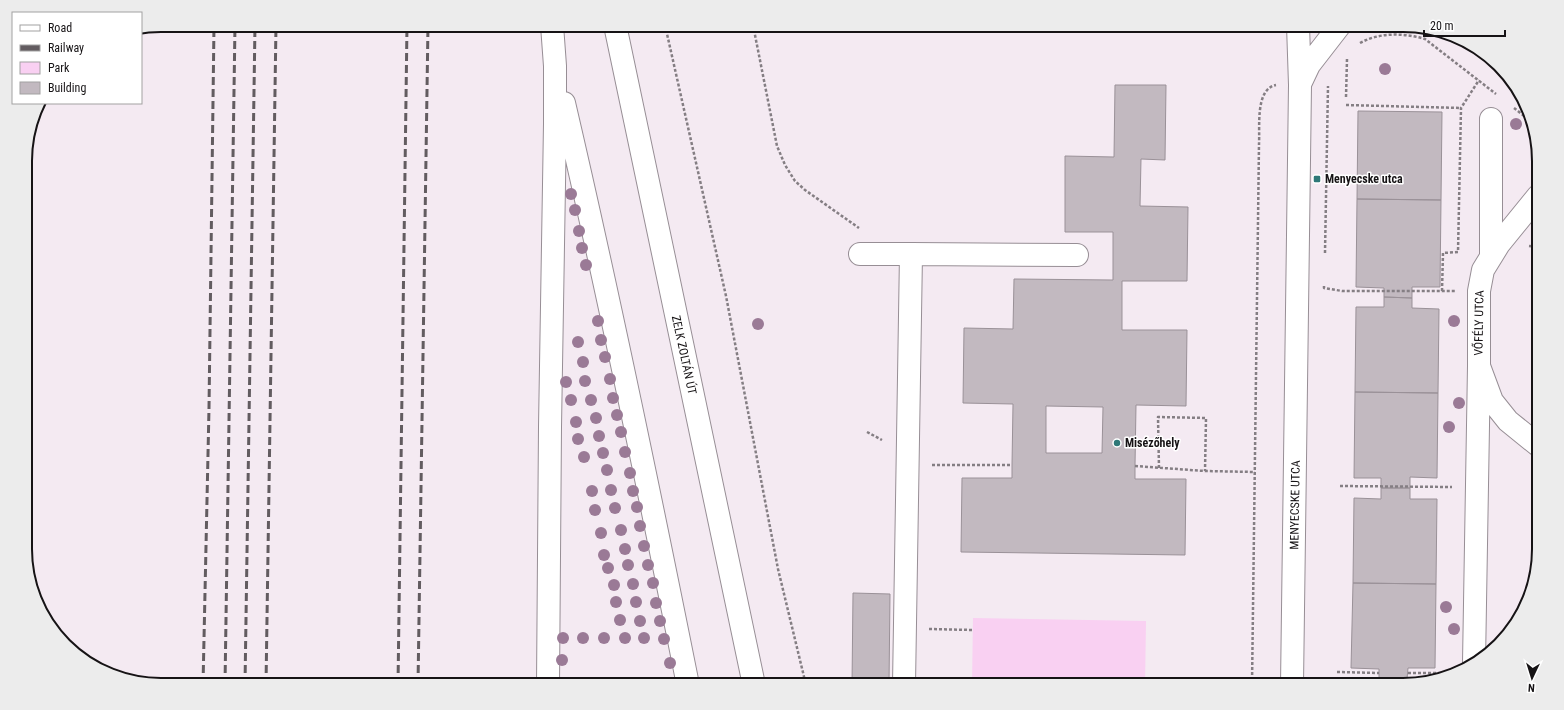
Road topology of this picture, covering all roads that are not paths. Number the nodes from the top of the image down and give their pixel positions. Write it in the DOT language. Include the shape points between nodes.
graph roads {
  1 [pos="553,32"];
  2 [pos="616,32"];
  3 [pos="1297,32"];
  4 [pos="1336,32"];
  5 [pos="555,66"];
  6 [pos="1290,84"];
  7 [pos="1491,119"];
  8 [pos="1532,203"];
  9 [pos="860,254"];
  10 [pos="902,254"];
  11 [pos="1491,254"];
  12 [pos="1077,255"];
  13 [pos="1479,366"];
  14 [pos="1532,441"];
  15 [pos="1474,657"];
  16 [pos="548,678"];
  17 [pos="687,678"];
  18 [pos="753,678"];
  19 [pos="904,678"];
  20 [pos="1292,678"];
  1 -- 5 [label="street"];
  2 -- 18 [label="street, ZELK ZOLTÁN ÚT"];
  3 -- 6 [label="street, MENYECSKE UTCA"];
  4 -- 6 [label="street, MENYECSKE UTCA"];
  5 -- 16 [label="street"];
  5 -- 17 [label="street" via="627,383"];
  6 -- 20 [label="street, MENYECSKE UTCA"];
  7 -- 11 [label="street"];
  8 -- 11 [label="street, VŐFÉLY UTCA"];
  9 -- 10 [label="street"];
  10 -- 12 [label="street"];
  10 -- 19 [label="street" via="907,465"];
  11 -- 13 [label="street, VŐFÉLY UTCA" via="1483,270 1479,292"];
  13 -- 14 [label="street, VŐFÉLY UTCA" via="1492,401 1508,422"];
  13 -- 15 [label="street"];
}
